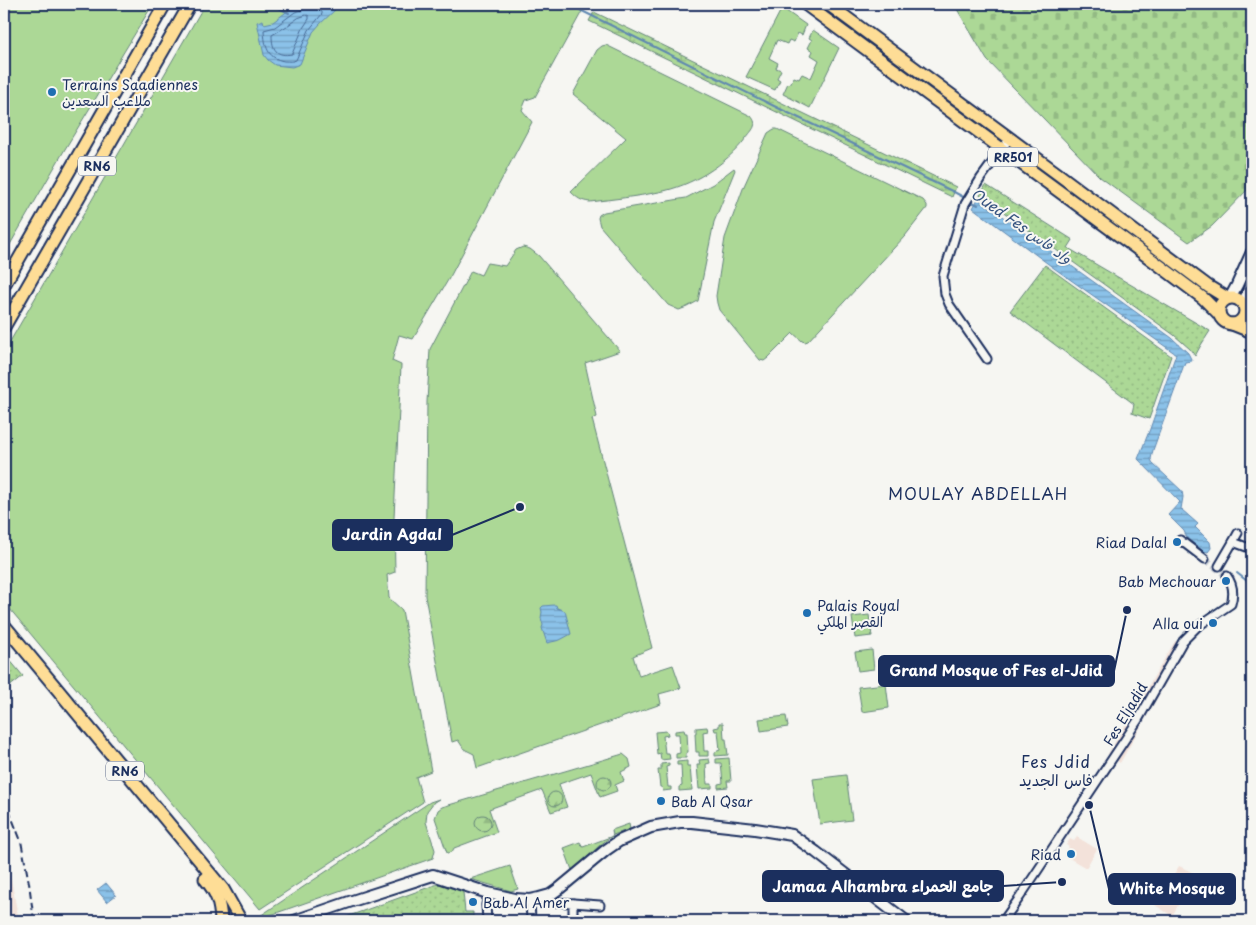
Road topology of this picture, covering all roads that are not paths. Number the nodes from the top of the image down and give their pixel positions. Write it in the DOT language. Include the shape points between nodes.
graph roads {
  1 [pos="165,4"];
  2 [pos="190,4"];
  3 [pos="805,4"];
  4 [pos="828,4"];
  5 [pos="1010,138"];
  6 [pos="1003,149"];
  7 [pos="1252,252"];
  8 [pos="1252,283"];
  9 [pos="4,285"];
  10 [pos="1228,298"];
  11 [pos="1247,313"];
  12 [pos="1219,314"];
  13 [pos="1232,324"];
  14 [pos="4,327"];
  15 [pos="1252,332"];
  16 [pos="987,359"];
  17 [pos="1238,533"];
  18 [pos="1180,540"];
  19 [pos="1233,542"];
  20 [pos="1252,549"];
  21 [pos="1205,560"];
  22 [pos="1219,566"];
  23 [pos="1228,577"];
  24 [pos="4,625"];
  25 [pos="4,634"];
  26 [pos="488,892"];
  27 [pos="535,899"];
  28 [pos="573,902"];
  29 [pos="600,905"];
  30 [pos="221,921"];
  31 [pos="241,921"];
  32 [pos="294,921"];
  33 [pos="487,921"];
  34 [pos="531,921"];
  35 [pos="573,921"];
  36 [pos="906,921"];
  37 [pos="1003,921"];
  1 -- 9 [label="main road, RN6"];
  2 -- 14 [label="main road, RN6"];
  3 -- 6 [label="main road, RR501"];
  4 -- 5 [label="main road, RR501"];
  5 -- 6 [label="street"];
  5 -- 10 [label="main road, RR501"];
  6 -- 12 [label="main road, RR501" via="1188,287"];
  6 -- 16 [label="street" via="970,193 943,276 945,294 954,311"];
  7 -- 10 [label="street"];
  8 -- 11 [label="street"];
  10 -- 11 [label="main road, RR501" via="1238,299"];
  10 -- 12 [label="main road" via="1220,304"];
  11 -- 13 [label="main road" via="1241,321"];
  12 -- 13 [label="main road, RR501" via="1222,320"];
  13 -- 15 [label="main road"];
  17 -- 19 [label="street"];
  18 -- 21 [label="street"];
  19 -- 20 [label="street"];
  19 -- 22 [label="street"];
  23 -- 37 [label="street, Fes Eljadid" via="1233,592 1231,604 1197,627 1183,641 1138,720"];
  24 -- 31 [label="main road, RN6" via="223,890"];
  25 -- 30 [label="main road, RN6" via="209,883 218,899"];
  26 -- 27 [label="street" via="515,899"];
  26 -- 32 [label="street" via="430,875"];
  26 -- 33 [label="street"];
  27 -- 28 [label="street"];
  27 -- 34 [label="street"];
  27 -- 36 [label="street" via="553,893 619,841 651,827 692,822 794,836"];
  28 -- 29 [label="street"];
  28 -- 35 [label="street"];
}
